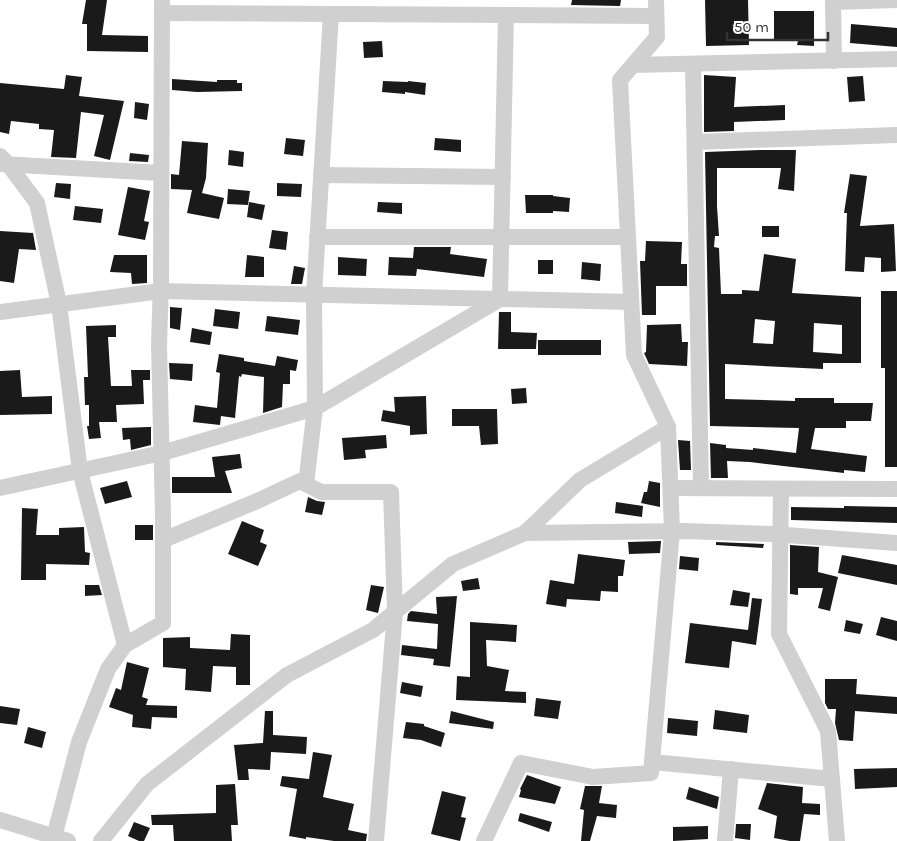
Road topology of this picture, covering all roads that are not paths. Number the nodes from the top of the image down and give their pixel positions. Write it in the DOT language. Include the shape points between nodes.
graph roads {
  1 [pos="896,0"];
  2 [pos="857,1"];
  3 [pos="162,7"];
  4 [pos="352,7"];
  5 [pos="454,8"];
  6 [pos="656,8"];
  7 [pos="331,14"];
  8 [pos="506,15"];
  9 [pos="897,60"];
  10 [pos="834,61"];
  11 [pos="693,64"];
  12 [pos="633,65"];
  13 [pos="897,135"];
  14 [pos="695,142"];
  15 [pos="3,161"];
  16 [pos="160,173"];
  17 [pos="321,175"];
  18 [pos="502,177"];
  19 [pos="317,237"];
  20 [pos="501,237"];
  21 [pos="628,237"];
  22 [pos="161,291"];
  23 [pos="314,294"];
  24 [pos="500,299"];
  25 [pos="632,302"];
  26 [pos="59,304"];
  27 [pos="0,312"];
  28 [pos="315,408"];
  29 [pos="668,427"];
  30 [pos="162,454"];
  31 [pos="80,471"];
  32 [pos="306,484"];
  33 [pos="0,488"];
  34 [pos="671,488"];
  35 [pos="701,488"];
  36 [pos="781,489"];
  37 [pos="897,489"];
  38 [pos="672,531"];
  39 [pos="525,533"];
  40 [pos="780,535"];
  41 [pos="163,540"];
  42 [pos="897,543"];
  43 [pos="395,612"];
  44 [pos="125,645"];
  45 [pos="652,762"];
  46 [pos="731,769"];
  47 [pos="832,779"];
  48 [pos="0,820"];
  49 [pos="58,839"];
  50 [pos="380,839"];
  51 [pos="101,841"];
  52 [pos="484,841"];
  53 [pos="725,841"];
  54 [pos="837,841"];
  1 -- 2 [label="street"];
  2 -- 10 [label="street" via="834,2"];
  3 -- 7 [label="street"];
  3 -- 16 [label="street"];
  4 -- 5 [label="street"];
  4 -- 7 [label="street"];
  5 -- 8 [label="street"];
  6 -- 8 [label="street"];
  6 -- 12 [label="street" via="656,37"];
  7 -- 17 [label="street"];
  8 -- 18 [label="street"];
  9 -- 10 [label="street"];
  10 -- 11 [label="street"];
  11 -- 12 [label="street"];
  11 -- 14 [label="street"];
  12 -- 21 [label="street" via="620,80"];
  13 -- 14 [label="street"];
  14 -- 35 [label="street"];
  15 -- 16 [label="street"];
  15 -- 26 [label="street" via="37,204"];
  16 -- 22 [label="street"];
  17 -- 18 [label="street"];
  17 -- 19 [label="street"];
  18 -- 20 [label="street"];
  19 -- 20 [label="street"];
  19 -- 23 [label="street"];
  20 -- 21 [label="street"];
  20 -- 24 [label="street"];
  21 -- 25 [label="street"];
  22 -- 23 [label="street"];
  22 -- 26 [label="street"];
  22 -- 30 [label="street"];
  23 -- 24 [label="street"];
  23 -- 28 [label="street"];
  24 -- 25 [label="street"];
  24 -- 28 [label="street"];
  25 -- 29 [label="street" via="634,355"];
  26 -- 27 [label="street"];
  26 -- 31 [label="street"];
  28 -- 30 [label="street"];
  28 -- 32 [label="street"];
  29 -- 34 [label="street"];
  29 -- 39 [label="street" via="580,480"];
  30 -- 31 [label="street"];
  30 -- 41 [label="street"];
  31 -- 33 [label="street"];
  31 -- 44 [label="street"];
  32 -- 41 [label="street" via="300,481"];
  32 -- 43 [label="street" via="321,492 391,492"];
  34 -- 35 [label="street"];
  34 -- 38 [label="street"];
  35 -- 36 [label="street"];
  36 -- 37 [label="street"];
  36 -- 40 [label="street"];
  38 -- 39 [label="street"];
  38 -- 40 [label="street"];
  38 -- 45 [label="street"];
  39 -- 43 [label="street" via="453,564"];
  40 -- 42 [label="street"];
  40 -- 47 [label="street" via="778,634 828,731"];
  41 -- 44 [label="street" via="163,623"];
  43 -- 50 [label="street"];
  43 -- 51 [label="street" via="373,630 287,675 263,693 147,784"];
  44 -- 49 [label="street" via="108,670 79,742"];
  45 -- 46 [label="street"];
  45 -- 52 [label="street" via="651,773 593,777 521,763"];
  46 -- 47 [label="street"];
  46 -- 53 [label="street"];
  47 -- 54 [label="street"];
  48 -- 49 [label="street"];
}
